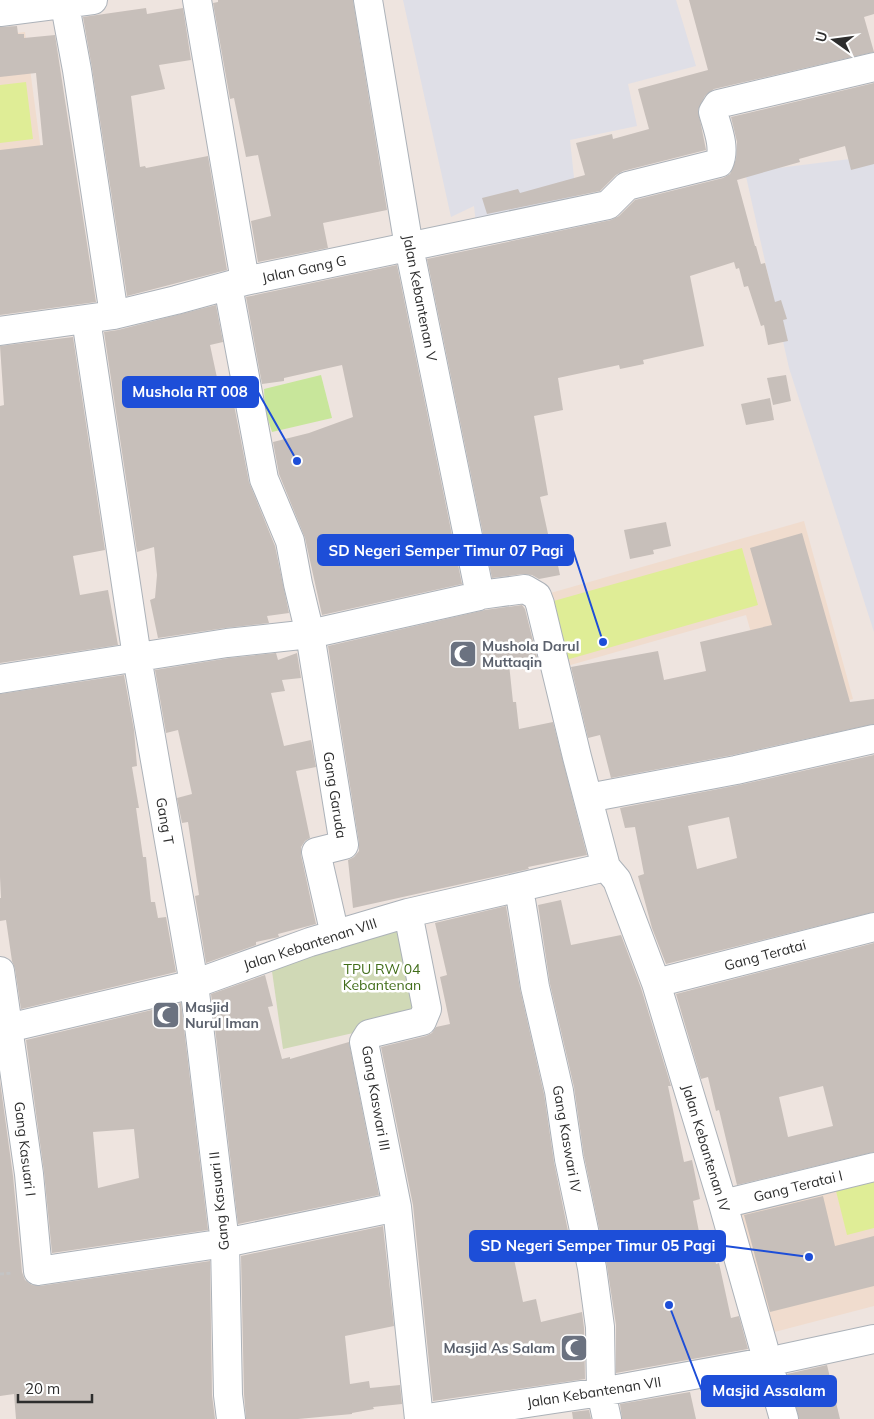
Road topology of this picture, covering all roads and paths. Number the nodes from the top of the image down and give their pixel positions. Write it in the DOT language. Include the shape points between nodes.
graph roads {
  1 [pos="93,0"];
  2 [pos="197,0"];
  3 [pos="368,0"];
  4 [pos="64,2"];
  5 [pos="0,12"];
  6 [pos="874,67"];
  7 [pos="409,247"];
  8 [pos="237,283"];
  9 [pos="114,315"];
  10 [pos="86,319"];
  11 [pos="0,330"];
  12 [pos="480,595"];
  13 [pos="310,634"];
  14 [pos="137,657"];
  15 [pos="0,679"];
  16 [pos="874,739"];
  17 [pos="588,798"];
  18 [pos="611,874"];
  19 [pos="519,888"];
  20 [pos="408,913"];
  21 [pos="874,927"];
  22 [pos="335,935"];
  23 [pos="0,971"];
  24 [pos="656,983"];
  25 [pos="194,984"];
  26 [pos="5,1029"];
  27 [pos="874,1167"];
  28 [pos="723,1204"];
  29 [pos="397,1207"];
  30 [pos="225,1243"];
  31 [pos="874,1339"];
  32 [pos="767,1362"];
  33 [pos="601,1392"];
  34 [pos="231,1419"];
  35 [pos="419,1419"];
  36 [pos="607,1419"];
  37 [pos="784,1419"];
  1 -- 4 [label="street"];
  2 -- 8 [label="street"];
  3 -- 7 [label="street, Jalan Kebantenan V"];
  4 -- 5 [label="street"];
  4 -- 9 [label="street"];
  6 -- 7 [label="street, Jalan Gang G" via="718,104 713,112 722,146 719,163 627,186 608,205"];
  7 -- 8 [label="street, Jalan Gang G"];
  7 -- 12 [label="street, Jalan Kebantenan V"];
  8 -- 9 [label="street, Jalan Gang G"];
  8 -- 13 [label="street" via="264,479 290,541"];
  9 -- 10 [label="street, Jalan Gang G"];
  10 -- 11 [label="street, Jalan Gang G"];
  10 -- 14 [label="street, Gang T"];
  12 -- 13 [label="street, Jalan Kebantenan IV"];
  12 -- 17 [label="street, Jalan Kebantenan IV" via="525,589 537,596"];
  13 -- 14 [label="street, Jalan Kebantenan IV"];
  13 -- 22 [label="street, Gang Garuda" via="344,845 316,852"];
  14 -- 15 [label="street, Jalan Kebantenan IV"];
  14 -- 25 [label="street, Gang T"];
  16 -- 17 [label="street"];
  17 -- 18 [label="street, Jalan Kebantenan IV"];
  18 -- 19 [label="street, Jalan Kebantenan VIII"];
  18 -- 24 [label="street, Jalan Kebantenan IV"];
  19 -- 20 [label="street, Jalan Kebantenan VIII"];
  19 -- 33 [label="street, Gang Kaswari IV" via="535,987 559,1091 569,1159 592,1268 600,1327"];
  20 -- 22 [label="street, Jalan Kebantenan VIII"];
  20 -- 29 [label="street, Gang Kaswari III" via="427,1009 422,1021 369,1034 364,1042"];
  21 -- 24 [label="street, Gang Teratai"];
  22 -- 25 [label="street, Jalan Kebantenan VIII"];
  23 -- 26 [label="street, Gang Kasuari I"];
  24 -- 28 [label="street, Jalan Kebantenan IV"];
  25 -- 26 [label="street, Jalan Kebantenan VIII"];
  25 -- 30 [label="street, Gang Kasuari II"];
  26 -- 30 [label="street, Gang Kasuari I" via="30,1174 38,1271"];
  27 -- 28 [label="street, Gang Teratai I"];
  28 -- 32 [label="street, Jalan Kebantenan IV"];
  29 -- 30 [label="street"];
  29 -- 35 [label="street"];
  30 -- 34 [label="street, Gang Kasuari II"];
  31 -- 32 [label="street, Jalan Kebantenan VII"];
  32 -- 33 [label="street, Jalan Kebantenan VII"];
  32 -- 37 [label="street, Jalan Kebantenan IV"];
  33 -- 35 [label="street, Jalan Kebantenan VII"];
  33 -- 36 [label="street, Gang Kaswari IV"];
}
